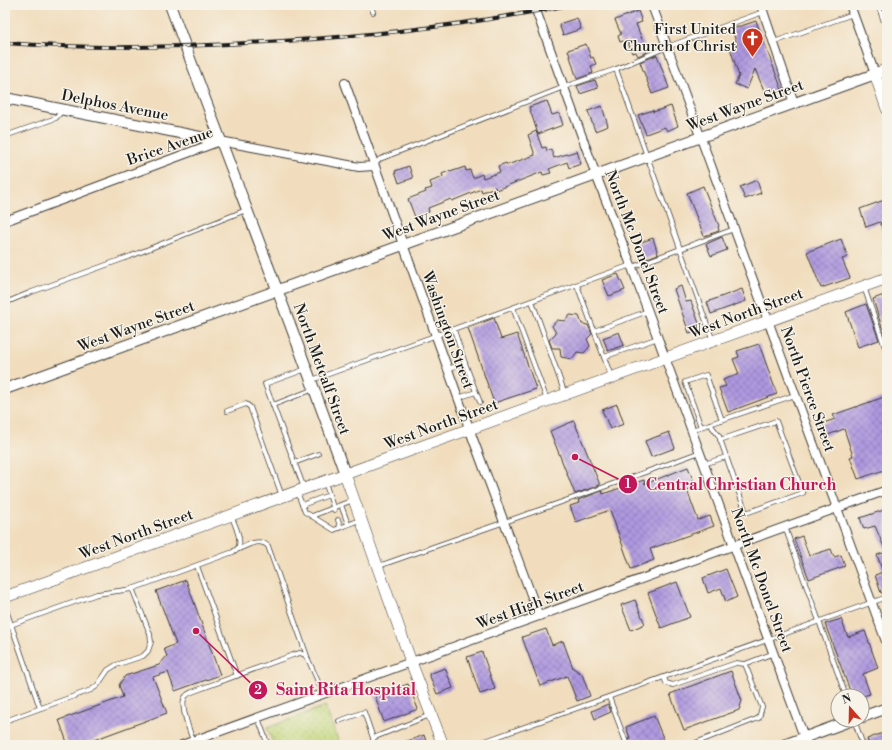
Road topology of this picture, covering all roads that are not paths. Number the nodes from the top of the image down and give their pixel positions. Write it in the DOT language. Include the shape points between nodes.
graph roads {
  1 [pos="170,5"];
  2 [pos="371,5"];
  3 [pos="534,5"];
  4 [pos="850,5"];
  5 [pos="878,5"];
  6 [pos="653,8"];
  7 [pos="762,9"];
  8 [pos="373,12"];
  9 [pos="853,14"];
  10 [pos="887,30"];
  11 [pos="774,42"];
  12 [pos="667,47"];
  13 [pos="616,69"];
  14 [pos="887,69"];
  15 [pos="875,74"];
  16 [pos="345,83"];
  17 [pos="564,87"];
  18 [pos="5,98"];
  19 [pos="794,103"];
  20 [pos="887,109"];
  21 [pos="62,110"];
  22 [pos="5,136"];
  23 [pos="700,137"];
  24 [pos="220,141"];
  25 [pos="647,156"];
  26 [pos="374,166"];
  27 [pos="596,175"];
  28 [pos="246,210"];
  29 [pos="5,221"];
  30 [pos="734,229"];
  31 [pos="403,245"];
  32 [pos="680,249"];
  33 [pos="632,266"];
  34 [pos="887,278"];
  35 [pos="577,285"];
  36 [pos="864,286"];
  37 [pos="277,291"];
  38 [pos="532,301"];
  39 [pos="5,303"];
  40 [pos="513,308"];
  41 [pos="648,311"];
  42 [pos="768,321"];
  43 [pos="454,330"];
  44 [pos="594,331"];
  45 [pos="436,336"];
  46 [pos="658,338"];
  47 [pos="713,341"];
  48 [pos="887,353"];
  49 [pos="604,357"];
  50 [pos="666,358"];
  51 [pos="466,363"];
  52 [pos="307,369"];
  53 [pos="448,369"];
  54 [pos="612,378"];
  55 [pos="313,385"];
  56 [pos="5,389"];
  57 [pos="476,392"];
  58 [pos="565,394"];
  59 [pos="795,395"];
  60 [pos="458,398"];
  61 [pos="547,401"];
  62 [pos="480,402"];
  63 [pos="273,405"];
  64 [pos="227,411"];
  65 [pos="722,420"];
  66 [pos="710,424"];
  67 [pos="701,427"];
  68 [pos="469,429"];
  69 [pos="692,430"];
  70 [pos="720,440"];
  71 [pos="700,452"];
  72 [pos="318,454"];
  73 [pos="726,457"];
  74 [pos="294,463"];
  75 [pos="704,464"];
  76 [pos="345,474"];
  77 [pos="325,482"];
  78 [pos="301,490"];
  79 [pos="887,490"];
  80 [pos="329,495"];
  81 [pos="282,497"];
  82 [pos="354,500"];
  83 [pos="302,505"];
  84 [pos="341,505"];
  85 [pos="837,508"];
  86 [pos="334,509"];
  87 [pos="231,515"];
  88 [pos="312,516"];
  89 [pos="338,520"];
  90 [pos="361,520"];
  91 [pos="503,522"];
  92 [pos="348,524"];
  93 [pos="340,527"];
  94 [pos="785,527"];
  95 [pos="734,546"];
  96 [pos="233,552"];
  97 [pos="197,566"];
  98 [pos="377,567"];
  99 [pos="132,588"];
  100 [pos="5,597"];
  101 [pos="887,597"];
  102 [pos="872,602"];
  103 [pos="5,607"];
  104 [pos="539,616"];
  105 [pos="819,621"];
  106 [pos="12,625"];
  107 [pos="5,628"];
  108 [pos="768,639"];
  109 [pos="887,644"];
  110 [pos="774,653"];
  111 [pos="308,659"];
  112 [pos="411,662"];
  113 [pos="745,664"];
  114 [pos="237,676"];
  115 [pos="664,677"];
  116 [pos="843,688"];
  117 [pos="324,694"];
  118 [pos="609,696"];
  119 [pos="40,708"];
  120 [pos="887,708"];
  121 [pos="870,713"];
  122 [pos="432,714"];
  123 [pos="258,718"];
  124 [pos="5,721"];
  125 [pos="339,721"];
  126 [pos="835,728"];
  127 [pos="856,728"];
  128 [pos="373,738"];
  129 [pos="194,741"];
  130 [pos="806,741"];
  131 [pos="268,744"];
  132 [pos="184,745"];
  133 [pos="263,745"];
  134 [pos="374,745"];
  135 [pos="443,745"];
  136 [pos="474,745"];
  137 [pos="627,745"];
  138 [pos="690,745"];
  139 [pos="784,745"];
  140 [pos="863,745"];
  1 -- 24 [label="street, North Metcalf Street"];
  2 -- 8 [label="lane"];
  3 -- 17 [label="street, North Mc Donel Street"];
  4 -- 9 [label="street"];
  5 -- 10 [label="lane"];
  6 -- 12 [label="street, North Pierce Street"];
  7 -- 11 [label="street"];
  7 -- 12 [label="lane"];
  9 -- 11 [label="lane"];
  9 -- 15 [label="street"];
  11 -- 19 [label="street"];
  12 -- 13 [label="lane"];
  12 -- 23 [label="street, North Pierce Street"];
  13 -- 17 [label="lane"];
  13 -- 25 [label="lane"];
  14 -- 15 [label="main road, West Wayne Street"];
  15 -- 19 [label="street, West Wayne Street"];
  15 -- 20 [label="main road"];
  16 -- 26 [label="street, Washington Street"];
  17 -- 26 [label="lane" via="380,159"];
  17 -- 27 [label="street, North Mc Donel Street"];
  18 -- 21 [label="street, Delphos Avenue"];
  19 -- 23 [label="street, West Wayne Street"];
  21 -- 22 [label="lane" via="56,118"];
  21 -- 24 [label="street, Delphos Avenue"];
  23 -- 25 [label="street, West Wayne Street"];
  23 -- 30 [label="street, North Pierce Street"];
  24 -- 26 [label="street, Brice Avenue" via="359,167"];
  24 -- 28 [label="street, North Metcalf Street"];
  24 -- 29 [label="street, Brice Avenue"];
  25 -- 27 [label="street, West Wayne Street"];
  25 -- 32 [label="lane"];
  26 -- 31 [label="street, Washington Street"];
  27 -- 31 [label="street, West Wayne Street"];
  27 -- 33 [label="street, North Mc Donel Street"];
  28 -- 37 [label="street, North Metcalf Street"];
  28 -- 39 [label="lane"];
  30 -- 32 [label="lane"];
  30 -- 42 [label="street, North Pierce Street"];
  31 -- 37 [label="street, West Wayne Street"];
  31 -- 45 [label="street, Washington Street"];
  32 -- 33 [label="lane"];
  32 -- 47 [label="lane"];
  33 -- 35 [label="lane"];
  33 -- 41 [label="street, North Mc Donel Street"];
  34 -- 36 [label="main road, West North Street"];
  35 -- 38 [label="lane"];
  35 -- 44 [label="lane"];
  36 -- 42 [label="main road, West North Street"];
  36 -- 48 [label="lane"];
  37 -- 52 [label="street, North Metcalf Street"];
  37 -- 56 [label="street, West Wayne Street"];
  38 -- 40 [label="lane"];
  38 -- 58 [label="lane"];
  40 -- 43 [label="lane"];
  40 -- 61 [label="lane"];
  41 -- 44 [label="lane"];
  41 -- 46 [label="street, North Mc Donel Street"];
  42 -- 47 [label="main road, West North Street"];
  42 -- 59 [label="street, North Pierce Street"];
  43 -- 45 [label="lane"];
  43 -- 51 [label="lane"];
  44 -- 49 [label="lane"];
  45 -- 53 [label="street, Washington Street"];
  45 -- 55 [label="lane"];
  46 -- 49 [label="lane"];
  46 -- 50 [label="street, North Mc Donel Street"];
  47 -- 50 [label="main road, West North Street"];
  49 -- 54 [label="lane"];
  50 -- 54 [label="main road, West North Street"];
  50 -- 69 [label="street, North Mc Donel Street"];
  51 -- 53 [label="lane"];
  51 -- 57 [label="lane"];
  52 -- 55 [label="street, North Metcalf Street"];
  52 -- 63 [label="lane" via="265,384"];
  53 -- 60 [label="street, Washington Street"];
  54 -- 58 [label="main road, West North Street"];
  55 -- 63 [label="lane"];
  55 -- 76 [label="street, North Metcalf Street"];
  57 -- 60 [label="lane"];
  57 -- 62 [label="lane"];
  58 -- 61 [label="main road, West North Street"];
  59 -- 65 [label="lane"];
  59 -- 85 [label="street, North Pierce Street"];
  60 -- 68 [label="street, Washington Street"];
  61 -- 68 [label="main road, West North Street"];
  63 -- 74 [label="lane"];
  64 -- 81 [label="lane" via="246,404 250,407"];
  65 -- 66 [label="lane"];
  65 -- 67 [label="lane" via="706,374 685,382"];
  66 -- 67 [label="lane"];
  66 -- 70 [label="lane"];
  67 -- 69 [label="lane"];
  68 -- 76 [label="main road, West North Street"];
  68 -- 91 [label="street, Washington Street"];
  69 -- 71 [label="street, North Mc Donel Street"];
  70 -- 73 [label="lane"];
  70 -- 73 [label="lane" via="776,421 803,493 746,513"];
  71 -- 75 [label="street, North Mc Donel Street"];
  71 -- 91 [label="lane"];
  72 -- 74 [label="lane"];
  73 -- 75 [label="lane"];
  74 -- 78 [label="lane"];
  75 -- 95 [label="street, North Mc Donel Street"];
  76 -- 77 [label="main road, West North Street"];
  76 -- 82 [label="main road, North Metcalf Street"];
  77 -- 78 [label="main road, West North Street"];
  77 -- 80 [label="lane"];
  78 -- 81 [label="main road, West North Street"];
  78 -- 83 [label="lane"];
  79 -- 85 [label="street, West High Street"];
  80 -- 83 [label="lane"];
  80 -- 86 [label="lane"];
  81 -- 87 [label="main road, West North Street"];
  82 -- 84 [label="lane"];
  82 -- 90 [label="main road, North Metcalf Street"];
  83 -- 88 [label="lane"];
  84 -- 86 [label="lane"];
  84 -- 92 [label="lane"];
  85 -- 94 [label="street, West High Street"];
  85 -- 102 [label="street, North Pierce Street"];
  86 -- 88 [label="lane"];
  87 -- 96 [label="lane" via="240,543"];
  87 -- 100 [label="main road, West North Street"];
  88 -- 93 [label="lane" via="334,530"];
  89 -- 93 [label="lane"];
  90 -- 92 [label="lane"];
  90 -- 98 [label="main road, North Metcalf Street"];
  91 -- 98 [label="lane"];
  91 -- 104 [label="street, Washington Street"];
  92 -- 93 [label="lane"];
  94 -- 95 [label="street, West High Street"];
  94 -- 105 [label="lane"];
  95 -- 104 [label="street, West High Street"];
  95 -- 108 [label="street, North Mc Donel Street"];
  96 -- 97 [label="lane"];
  96 -- 111 [label="lane" via="259,542 268,546"];
  97 -- 99 [label="lane"];
  97 -- 114 [label="lane"];
  98 -- 112 [label="main road, North Metcalf Street"];
  99 -- 106 [label="lane" via="97,594"];
  99 -- 119 [label="lane" via="150,634 148,651 143,656 108,670 91,690"];
  101 -- 102 [label="lane"];
  102 -- 105 [label="lane"];
  102 -- 109 [label="street, North Pierce Street"];
  103 -- 106 [label="lane"];
  104 -- 112 [label="street, West High Street"];
  105 -- 108 [label="lane"];
  105 -- 116 [label="lane"];
  106 -- 107 [label="lane"];
  106 -- 119 [label="lane"];
  108 -- 110 [label="street, North Mc Donel Street"];
  108 -- 115 [label="lane"];
  110 -- 113 [label="lane"];
  110 -- 130 [label="street, North Mc Donel Street"];
  111 -- 114 [label="lane" via="300,653"];
  111 -- 117 [label="lane"];
  112 -- 117 [label="street, West High Street"];
  112 -- 122 [label="main road, North Metcalf Street"];
  113 -- 115 [label="lane" via="736,663 673,684 666,683"];
  113 -- 138 [label="lane" via="762,707 759,718"];
  114 -- 129 [label="lane" via="192,692 183,700"];
  115 -- 118 [label="lane"];
  117 -- 123 [label="street, West High Street"];
  118 -- 136 [label="lane"];
  118 -- 137 [label="lane"];
  119 -- 124 [label="lane"];
  120 -- 121 [label="street"];
  122 -- 128 [label="lane"];
  122 -- 135 [label="main road, North Metcalf Street"];
  123 -- 129 [label="street, West High Street"];
  123 -- 131 [label="lane"];
  125 -- 128 [label="lane" via="364,712"];
  126 -- 130 [label="street"];
  127 -- 140 [label="lane"];
  128 -- 134 [label="lane"];
  129 -- 132 [label="street, West High Street"];
  130 -- 139 [label="street"];
  131 -- 133 [label="lane"];
}
